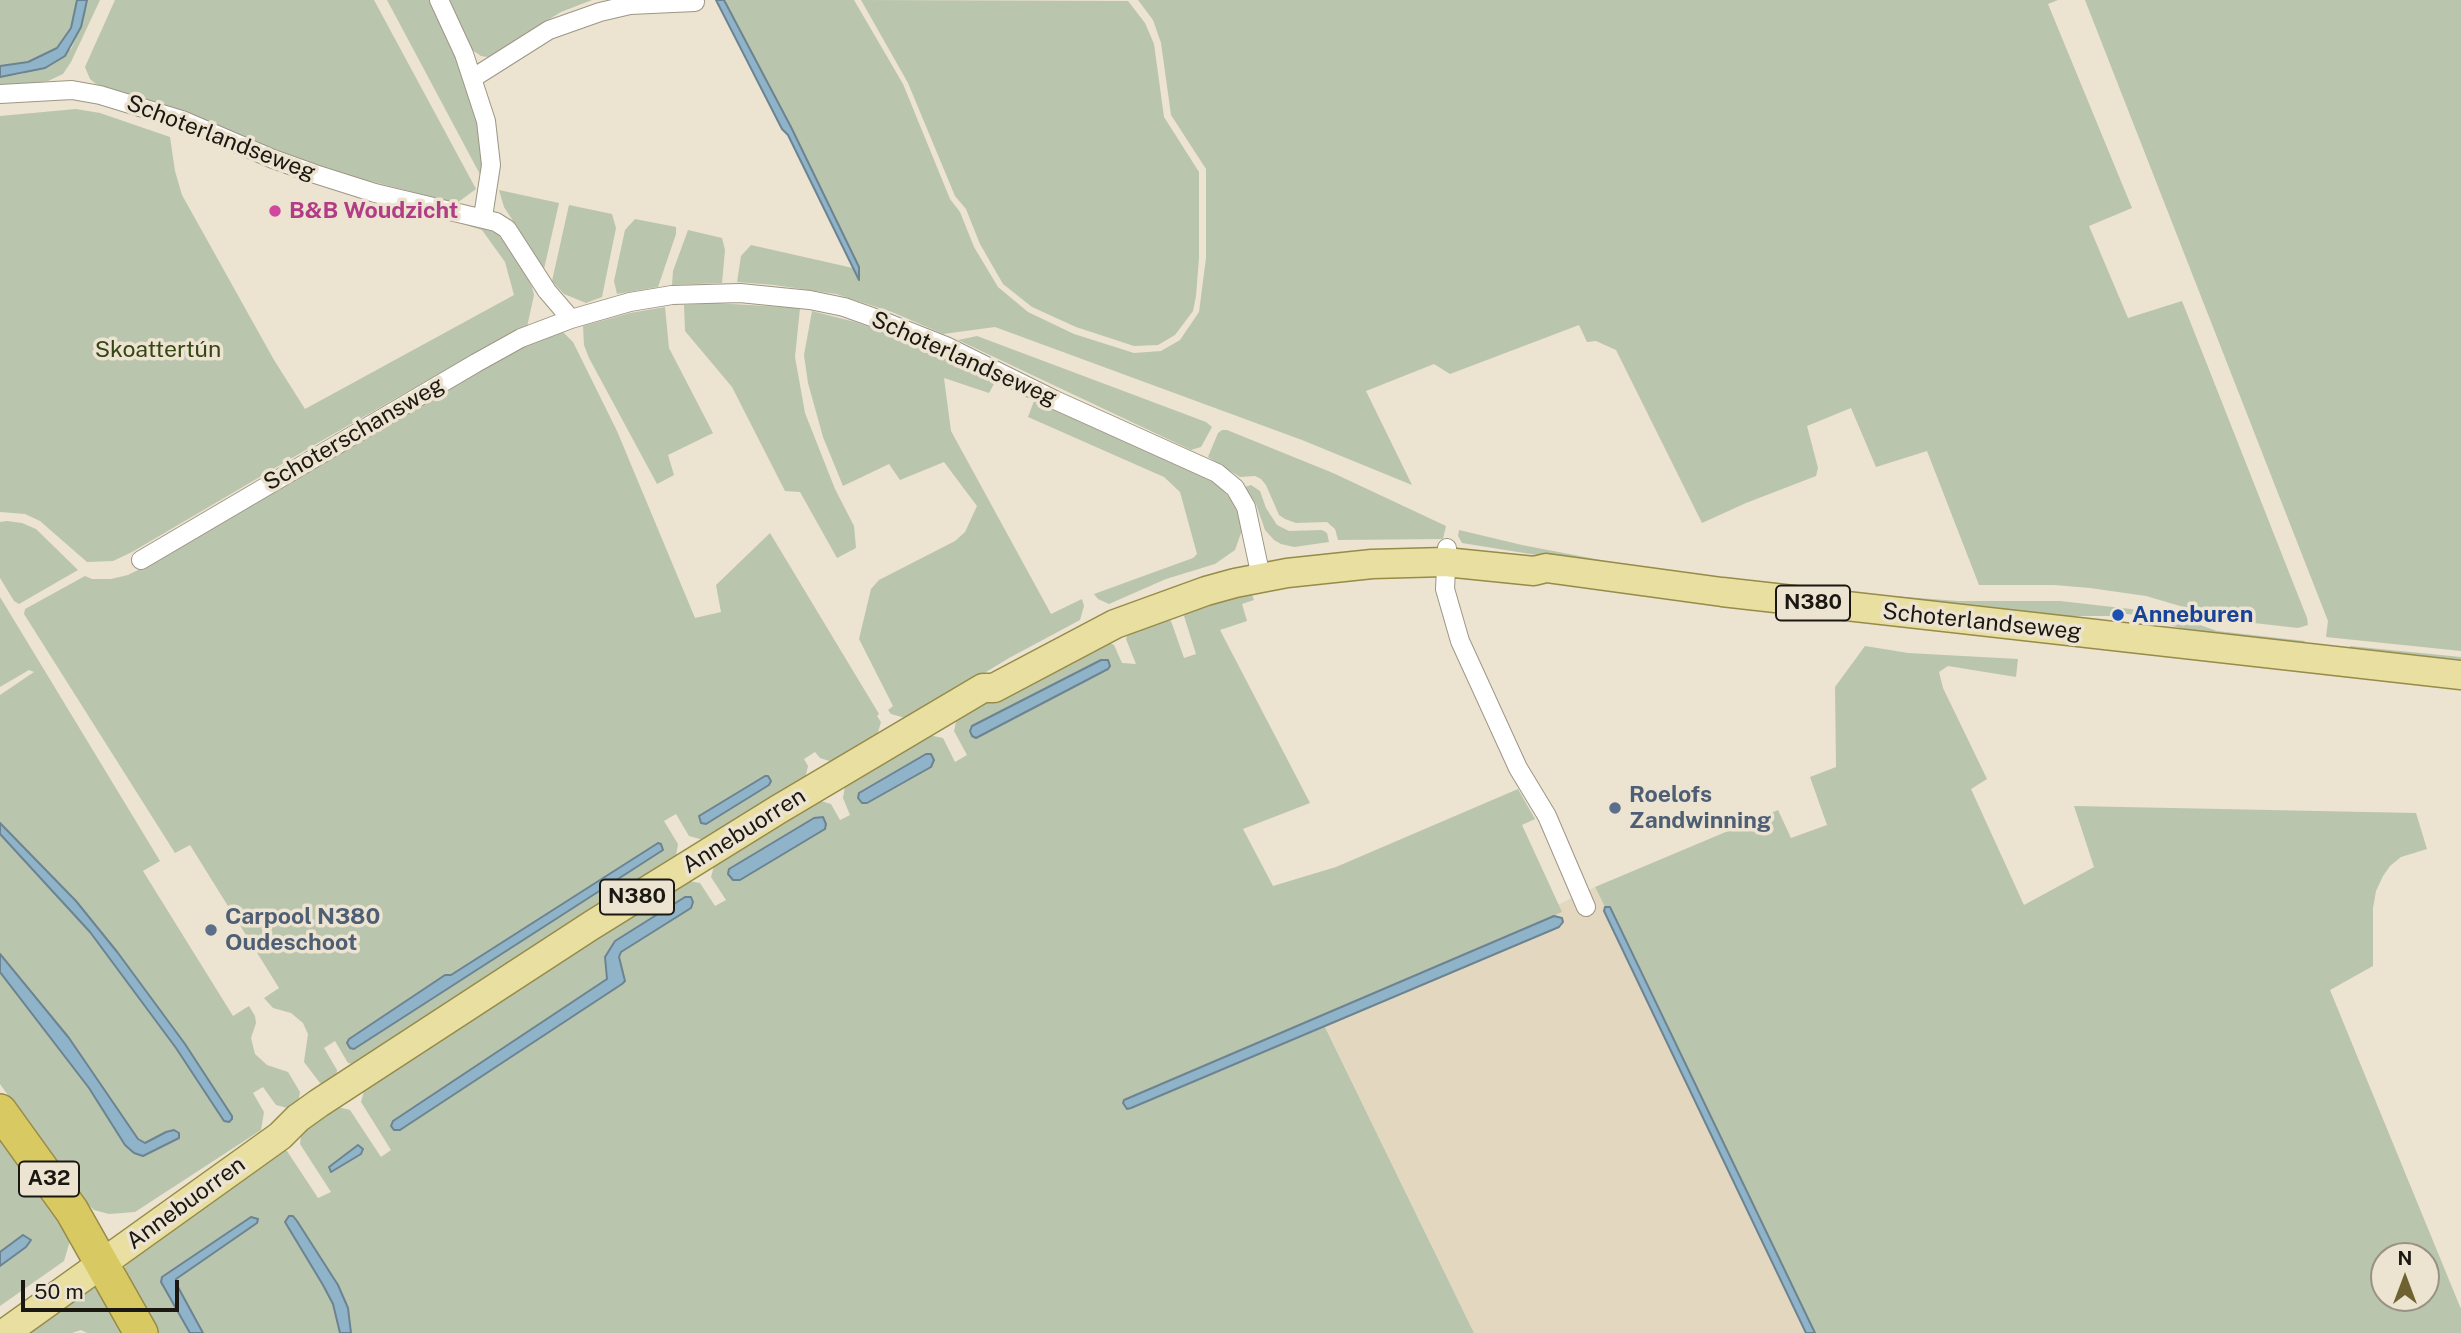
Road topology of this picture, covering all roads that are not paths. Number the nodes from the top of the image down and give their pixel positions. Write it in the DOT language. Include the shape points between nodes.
graph roads {
  1 [pos="439,0"];
  2 [pos="695,2"];
  3 [pos="473,78"];
  4 [pos="0,94"];
  5 [pos="484,217"];
  6 [pos="571,318"];
  7 [pos="1446,555"];
  8 [pos="141,560"];
  9 [pos="1259,568"];
  10 [pos="2461,675"];
  11 [pos="1586,906"];
  12 [pos="0,1111"];
  13 [pos="97,1256"];
  14 [pos="0,1313"];
  15 [pos="5,1333"];
  16 [pos="141,1333"];
  1 -- 3 [label="street"];
  2 -- 3 [label="street" via="630,5 573,21 524,44"];
  3 -- 5 [label="street" via="490,151"];
  4 -- 5 [label="street, Schoterlandseweg" via="72,90 100,95 182,120 315,174"];
  5 -- 6 [label="street, Schoterlandseweg" via="507,229 547,291"];
  6 -- 8 [label="street, Schoterschansweg" via="476,363"];
  6 -- 9 [label="street, Schoterlandseweg" via="653,298 740,293 810,300 883,321 1217,472 1242,499"];
  7 -- 9 [label="main road, Schoterlandseweg / N380" via="1360,565"];
  7 -- 10 [label="main road, Schoterlandseweg / N380" via="1534,571 1546,568"];
  7 -- 11 [label="street" via="1446,595 1460,641"];
  9 -- 13 [label="main road, Annebuorren / N380" via="1115,624 994,688 983,688 592,925 298,1118 273,1128"];
  12 -- 13 [label="highway, A32" via="72,1211"];
  13 -- 14 [label="main road, Annebuorren / N380"];
  13 -- 15 [label="main road, Annebuorren / N380"];
  13 -- 16 [label="highway, A32"];
}
